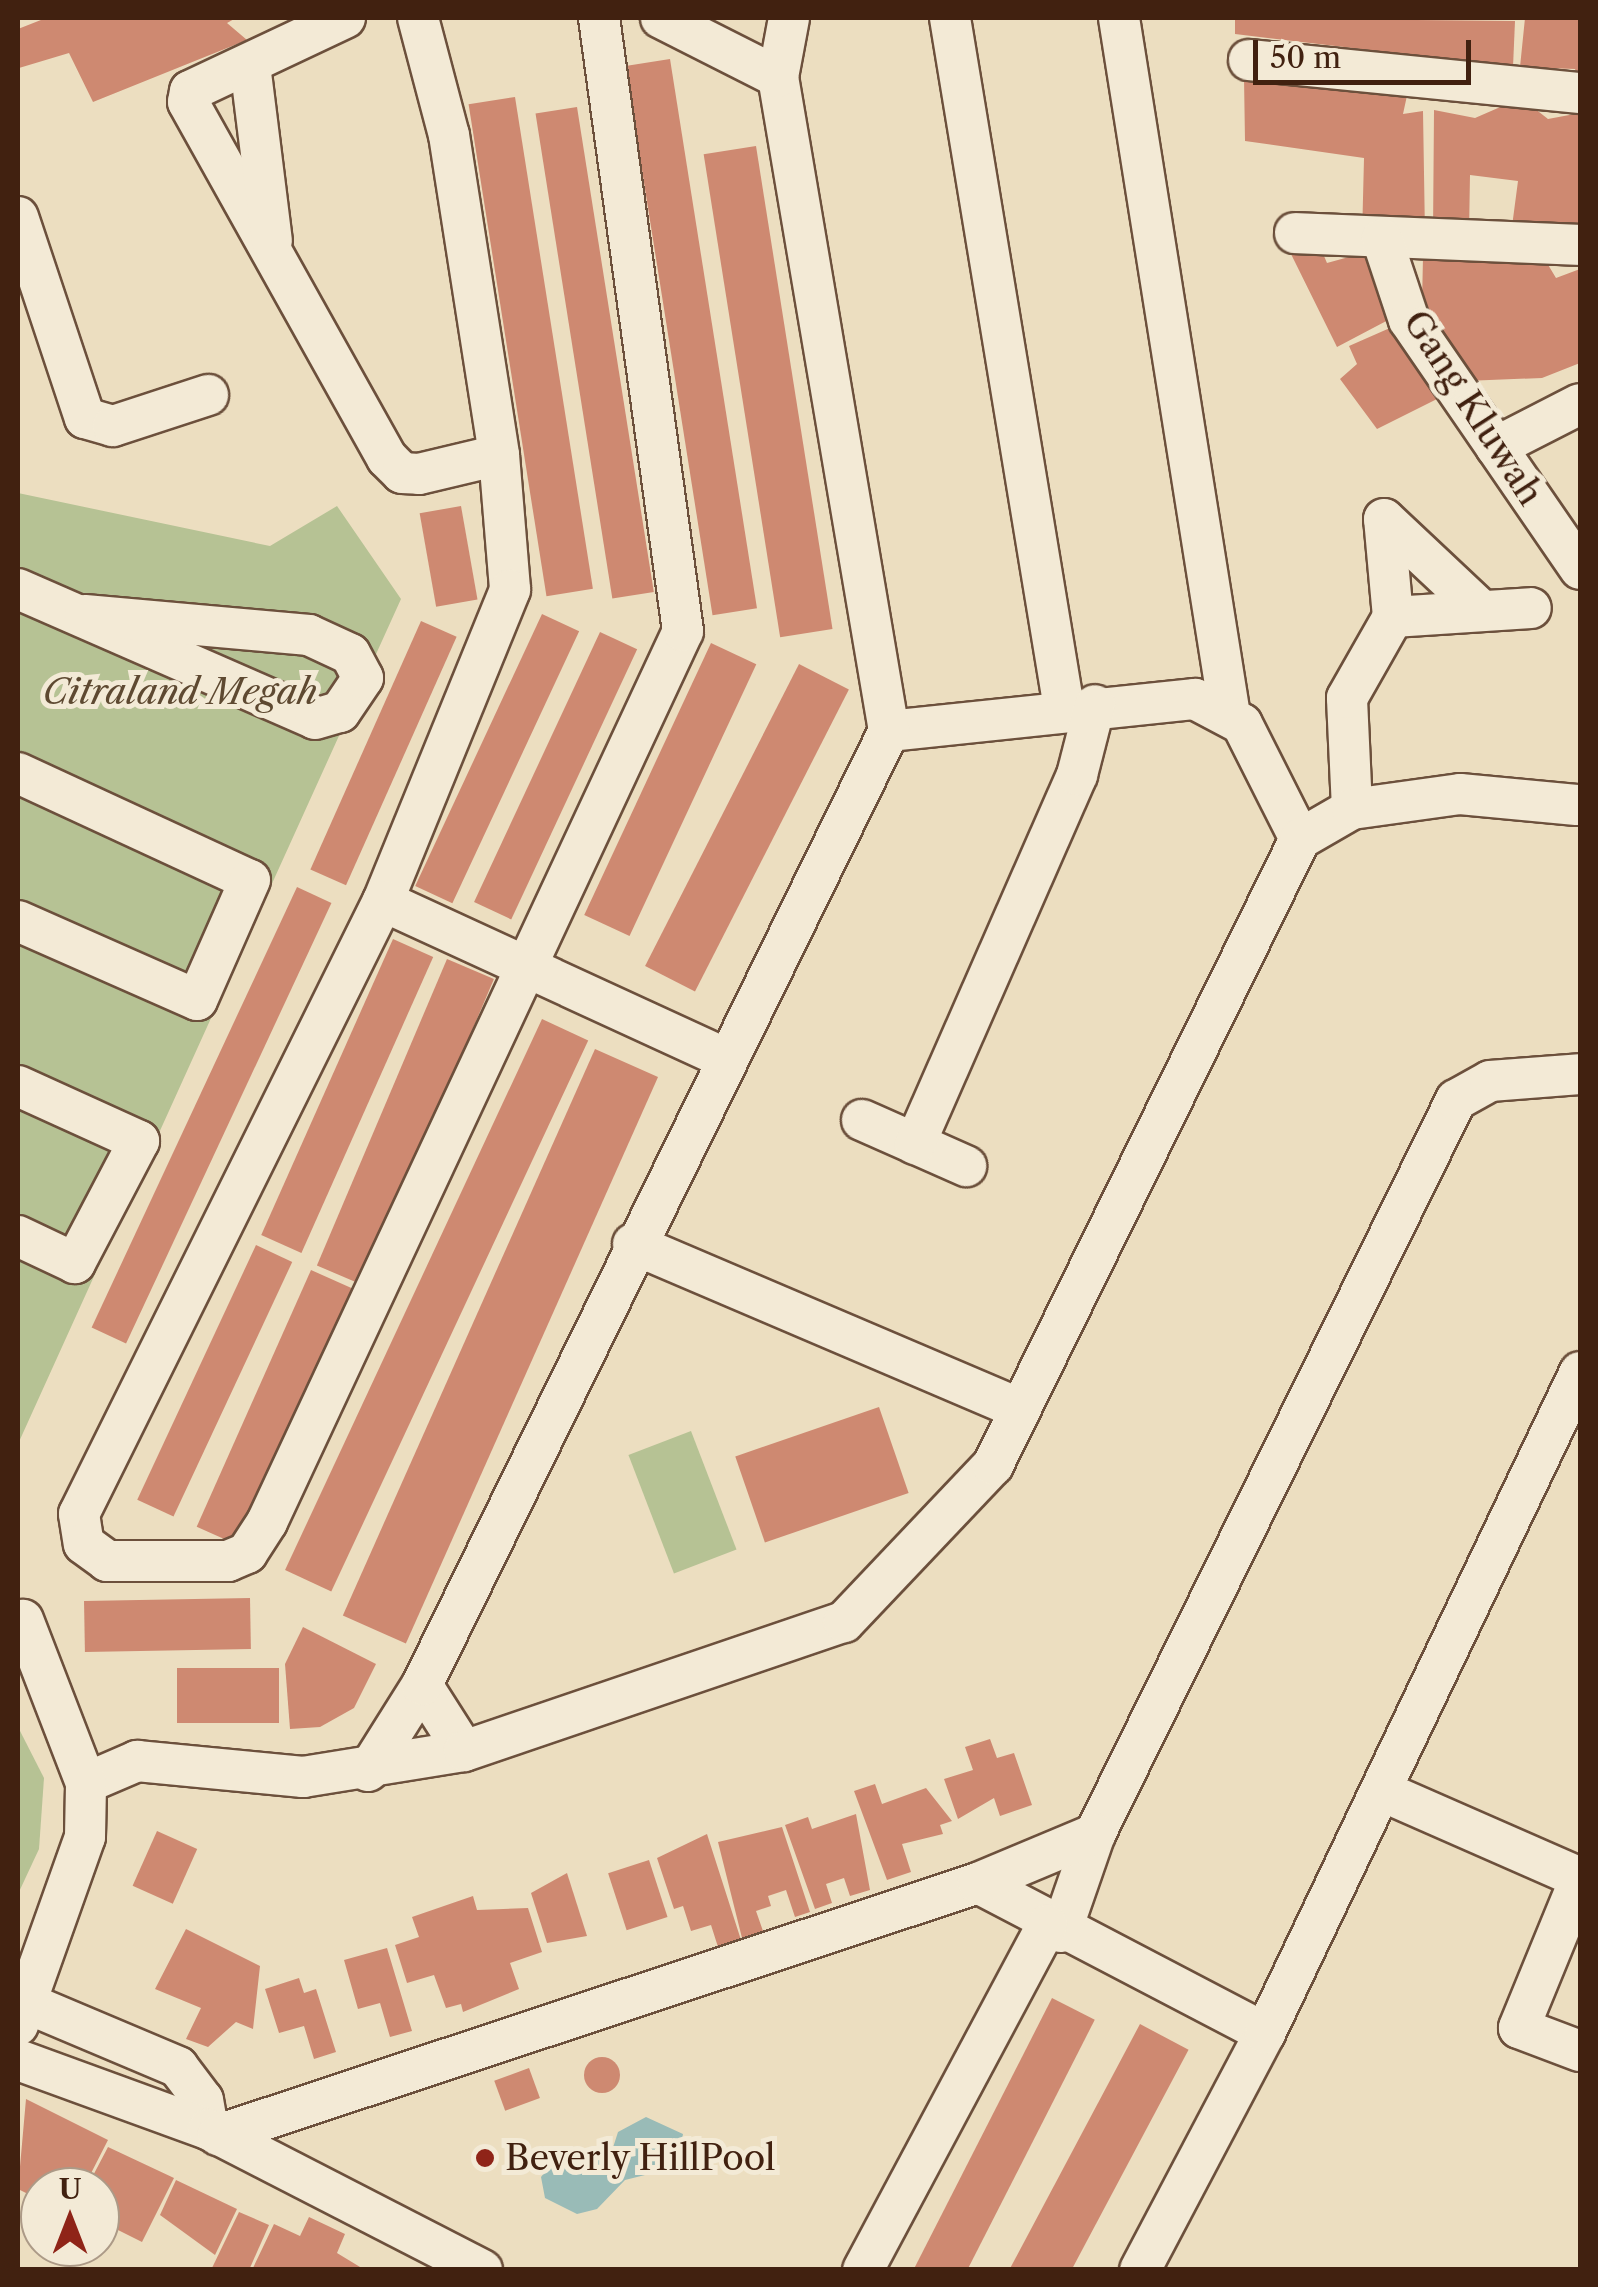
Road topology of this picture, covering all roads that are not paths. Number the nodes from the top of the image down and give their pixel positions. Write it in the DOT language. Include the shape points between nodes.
graph roads {
  1 [pos="346,18"];
  2 [pos="418,18"];
  3 [pos="599,18"];
  4 [pos="660,18"];
  5 [pos="789,18"];
  6 [pos="950,18"];
  7 [pos="1119,18"];
  8 [pos="1248,60"];
  9 [pos="250,65"];
  10 [pos="778,77"];
  11 [pos="1580,92"];
  12 [pos="18,217"];
  13 [pos="1295,233"];
  14 [pos="1382,239"];
  15 [pos="1580,245"];
  16 [pos="275,264"];
  17 [pos="208,395"];
  18 [pos="1580,404"];
  19 [pos="1496,447"];
  20 [pos="499,455"];
  21 [pos="1580,569"];
  22 [pos="18,589"];
  23 [pos="1531,608"];
  24 [pos="1482,611"];
  25 [pos="85,615"];
  26 [pos="1393,616"];
  27 [pos="1080,706"];
  28 [pos="1230,716"];
  29 [pos="889,731"];
  30 [pos="18,772"];
  31 [pos="1576,805"];
  32 [pos="1352,808"];
  33 [pos="1300,839"];
  34 [pos="383,901"];
  35 [pos="18,921"];
  36 [pos="528,968"];
  37 [pos="727,1059"];
  38 [pos="1580,1074"];
  39 [pos="18,1086"];
  40 [pos="862,1120"];
  41 [pos="915,1144"];
  42 [pos="966,1166"];
  43 [pos="18,1236"];
  44 [pos="634,1244"];
  45 [pos="1580,1372"];
  46 [pos="1020,1409"];
  47 [pos="23,1620"];
  48 [pos="422,1685"];
  49 [pos="464,1750"];
  50 [pos="368,1771"];
  51 [pos="86,1783"];
  52 [pos="1382,1791"];
  53 [pos="1096,1834"];
  54 [pos="978,1884"];
  55 [pos="1578,1889"];
  56 [pos="1054,1929"];
  57 [pos="23,2015"];
  58 [pos="1265,2033"];
  59 [pos="1580,2051"];
  60 [pos="18,2060"];
  61 [pos="213,2132"];
  62 [pos="482,2270"];
  63 [pos="863,2270"];
  64 [pos="1140,2270"];
  1 -- 9 [label="street"];
  2 -- 20 [label="street" via="450,136"];
  3 -- 36 [label="street" via="683,630"];
  4 -- 10 [label="street"];
  5 -- 10 [label="street"];
  6 -- 27 [label="street"];
  7 -- 28 [label="street"];
  8 -- 11 [label="street"];
  9 -- 16 [label="street"];
  9 -- 16 [label="street" via="190,91 188,102"];
  10 -- 29 [label="street"];
  12 -- 17 [label="street" via="85,418 113,426"];
  13 -- 14 [label="street"];
  14 -- 15 [label="street"];
  14 -- 19 [label="street, Gang Kluwah" via="1409,320"];
  16 -- 20 [label="street" via="338,382 402,473"];
  18 -- 19 [label="street"];
  19 -- 21 [label="street, Gang Kluwah"];
  20 -- 34 [label="street" via="510,590"];
  22 -- 25 [label="street"];
  23 -- 24 [label="street"];
  24 -- 26 [label="street"];
  24 -- 26 [label="street" via="1384,519"];
  25 -- 25 [label="street" via="310,635 350,654 363,678 340,712 315,719"];
  26 -- 32 [label="street" via="1347,698"];
  27 -- 28 [label="street" via="1195,699"];
  27 -- 29 [label="street"];
  27 -- 41 [label="street" via="1077,775"];
  28 -- 33 [label="street"];
  29 -- 37 [label="street"];
  30 -- 35 [label="street" via="250,880 197,1000"];
  31 -- 32 [label="street" via="1460,794"];
  32 -- 33 [label="street"];
  33 -- 46 [label="street"];
  34 -- 36 [label="street"];
  34 -- 36 [label="street" via="80,1514 96,1557 180,1564 247,1553"];
  36 -- 37 [label="street"];
  37 -- 44 [label="street"];
  38 -- 53 [label="street" via="1490,1081 1456,1100"];
  39 -- 43 [label="street" via="138,1141 74,1263"];
  40 -- 41 [label="street"];
  41 -- 42 [label="street"];
  44 -- 46 [label="street"];
  44 -- 48 [label="street"];
  45 -- 52 [label="street"];
  46 -- 49 [label="street" via="976,1490 844,1622"];
  47 -- 51 [label="street"];
  48 -- 49 [label="street"];
  48 -- 50 [label="street"];
  49 -- 50 [label="street"];
  50 -- 51 [label="street" via="303,1776 136,1761"];
  51 -- 57 [label="street" via="85,1837"];
  52 -- 55 [label="street"];
  52 -- 58 [label="street"];
  53 -- 54 [label="street"];
  53 -- 56 [label="street"];
  54 -- 56 [label="street"];
  54 -- 61 [label="street"];
  55 -- 59 [label="street" via="1519,2028"];
  56 -- 58 [label="street"];
  56 -- 63 [label="street"];
  57 -- 61 [label="street" via="178,2067 204,2100"];
  58 -- 64 [label="street"];
  60 -- 61 [label="street"];
  61 -- 62 [label="street"];
}
